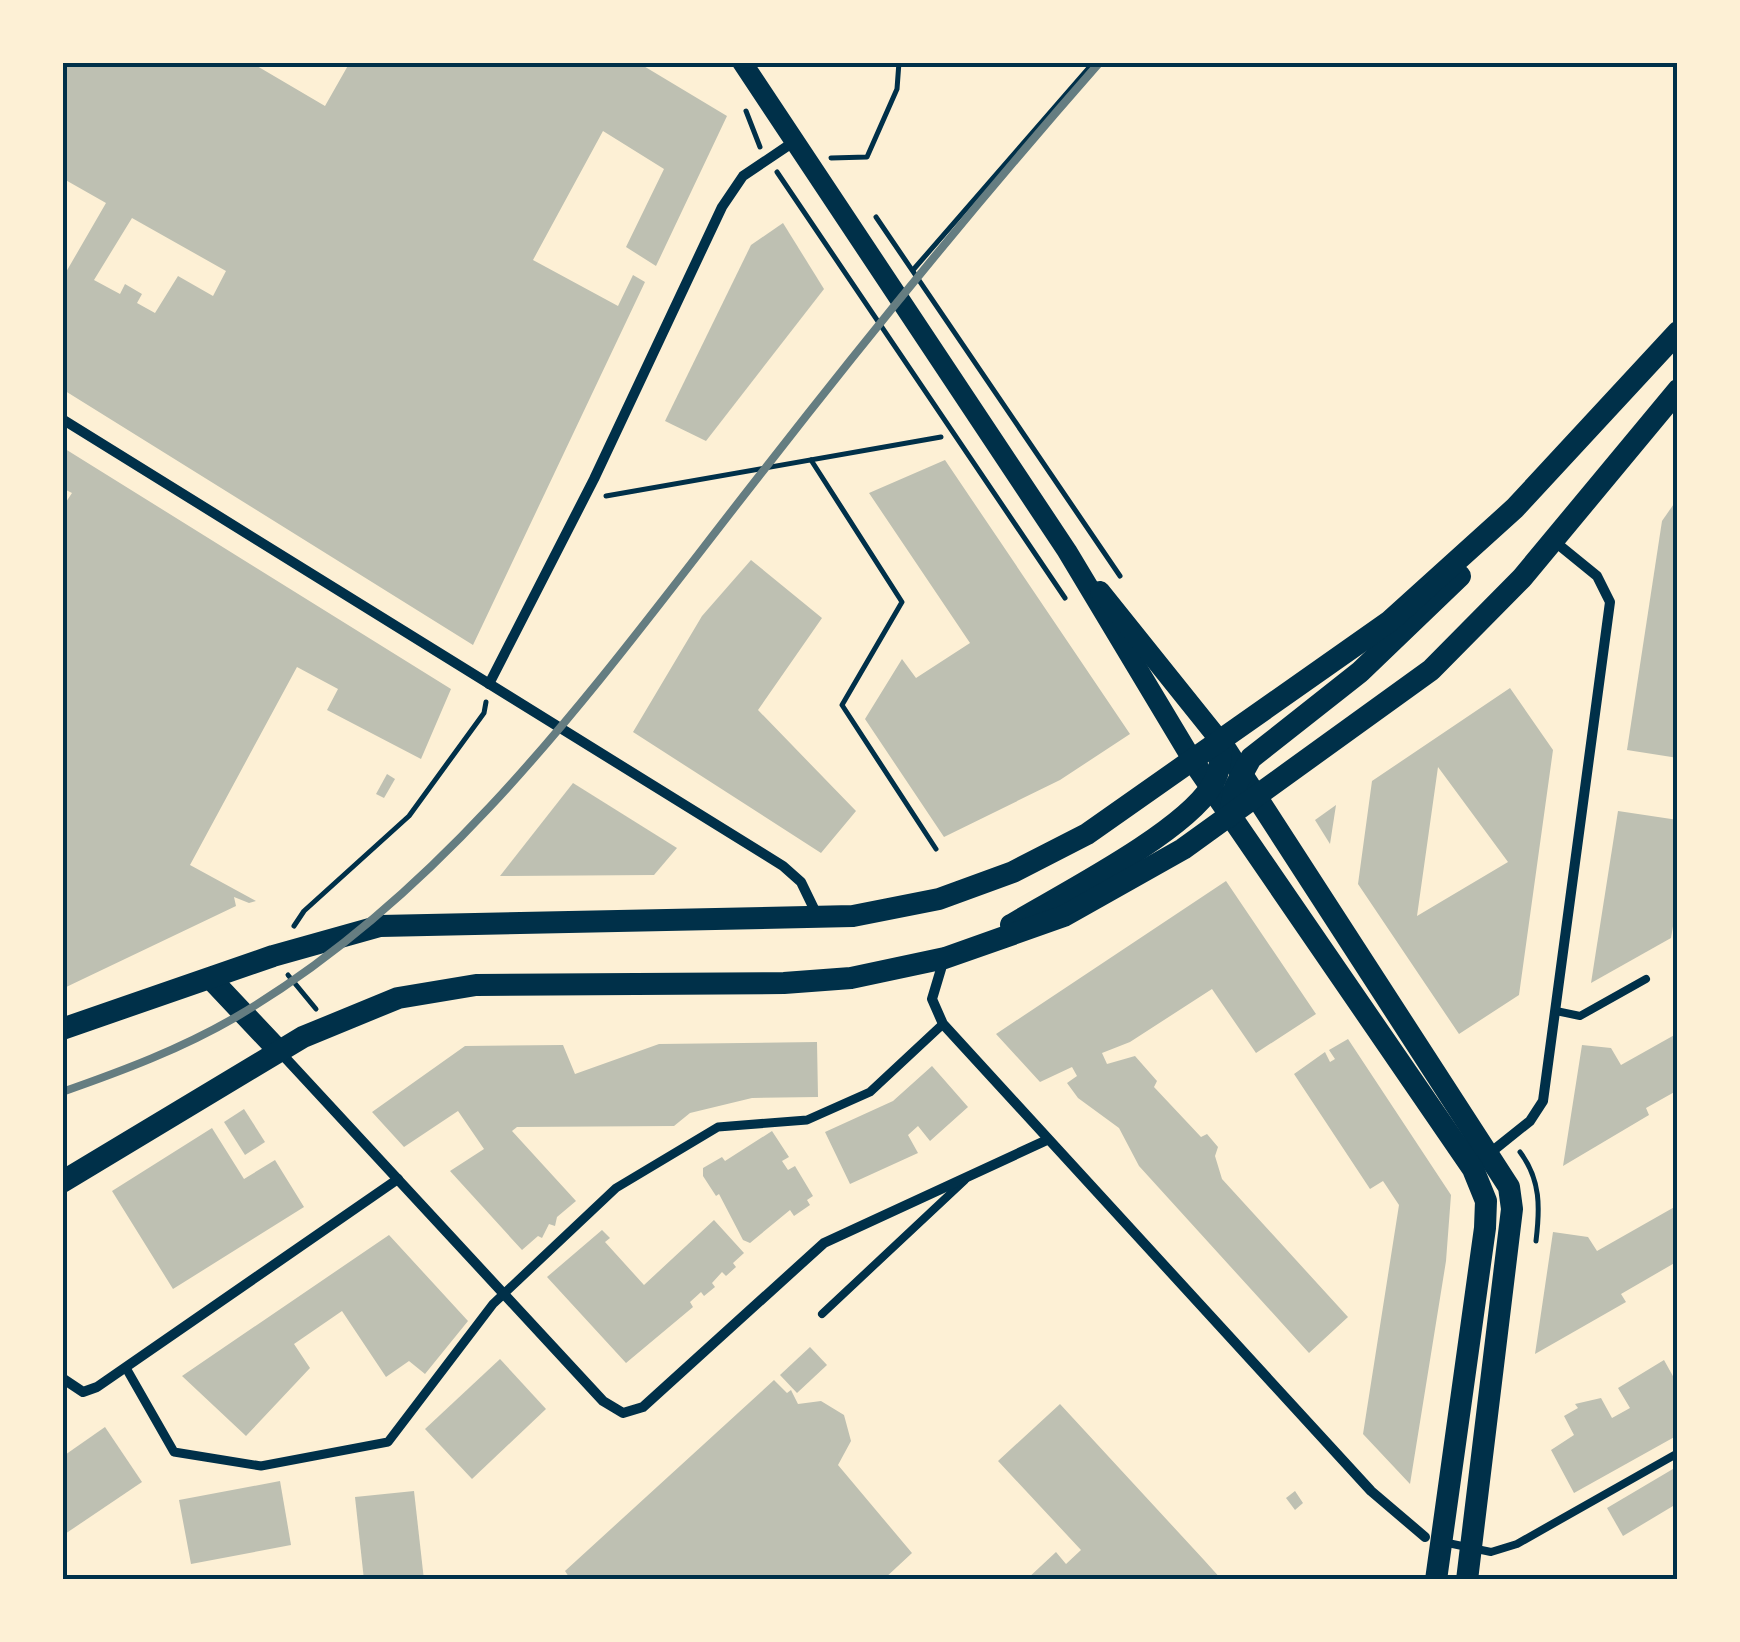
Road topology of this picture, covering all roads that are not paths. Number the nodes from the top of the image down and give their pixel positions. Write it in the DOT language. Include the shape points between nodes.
graph roads {
  1 [pos="742,62"];
  2 [pos="792,143"];
  3 [pos="1678,332"];
  4 [pos="1678,390"];
  5 [pos="62,418"];
  6 [pos="1515,508"];
  7 [pos="1554,541"];
  8 [pos="1067,551"];
  9 [pos="489,684"];
  10 [pos="1221,742"];
  11 [pos="1193,761"];
  12 [pos="1241,771"];
  13 [pos="1210,788"];
  14 [pos="1258,796"];
  15 [pos="1230,817"];
  16 [pos="819,918"];
  17 [pos="970,950"];
  18 [pos="945,958"];
  19 [pos="210,979"];
  20 [pos="1646,979"];
  21 [pos="1556,1011"];
  22 [pos="943,1024"];
  23 [pos="62,1029"];
  24 [pos="279,1051"];
  25 [pos="1048,1140"];
  26 [pos="1490,1154"];
  27 [pos="398,1180"];
  28 [pos="965,1180"];
  29 [pos="62,1182"];
  30 [pos="504,1293"];
  31 [pos="822,1314"];
  32 [pos="126,1368"];
  33 [pos="62,1378"];
  34 [pos="1678,1452"];
  35 [pos="1433,1539"];
  36 [pos="1470,1547"];
  37 [pos="1436,1580"];
  38 [pos="1467,1580"];
  1 -- 2 [label="main road"];
  2 -- 8 [label="main road"];
  2 -- 9 [label="street" via="734,186"];
  3 -- 6 [label="main road"];
  4 -- 7 [label="main road"];
  5 -- 9 [label="street"];
  6 -- 10 [label="main road" via="1390,620"];
  6 -- 12 [label="main road" via="1446,593"];
  7 -- 14 [label="main road" via="1431,670"];
  7 -- 21 [label="street" via="1597,576 1610,602"];
  8 -- 10 [label="main road"];
  8 -- 11 [label="main road"];
  9 -- 16 [label="street" via="783,866"];
  10 -- 11 [label="main road"];
  10 -- 12 [label="main road"];
  10 -- 13 [label="main road" via="1221,764"];
  11 -- 13 [label="main road"];
  11 -- 16 [label="main road" via="1087,834 1013,872 940,899"];
  12 -- 14 [label="main road"];
  12 -- 15 [label="main road"];
  13 -- 15 [label="main road"];
  13 -- 17 [label="main road" via="1189,811 1104,870"];
  14 -- 15 [label="main road"];
  14 -- 26 [label="main road"];
  15 -- 17 [label="main road" via="1107,895"];
  15 -- 35 [label="main road" via="1484,1191 1487,1214"];
  16 -- 19 [label="main road" via="437,922 355,932"];
  17 -- 18 [label="main road"];
  18 -- 22 [label="street" via="932,1000"];
  18 -- 24 [label="main road" via="851,978 784,983 451,988 398,998"];
  19 -- 23 [label="main road"];
  19 -- 24 [label="main road"];
  20 -- 21 [label="lane" via="1580,1016"];
  21 -- 26 [label="street" via="1543,1101"];
  22 -- 25 [label="street"];
  22 -- 30 [label="street" via="870,1092 808,1120 718,1127 616,1188"];
  24 -- 27 [label="street"];
  24 -- 29 [label="main road"];
  25 -- 28 [label="street"];
  25 -- 35 [label="street" via="1360,1479 1407,1526"];
  26 -- 36 [label="main road" via="1509,1187 1512,1209"];
  27 -- 30 [label="street"];
  27 -- 32 [label="street"];
  28 -- 30 [label="street" via="814,1250 633,1413 609,1406"];
  28 -- 31 [label="lane"];
  30 -- 32 [label="street" via="388,1442 262,1466 174,1452"];
  32 -- 33 [label="street" via="82,1392"];
  34 -- 36 [label="lane" via="1516,1544 1492,1552"];
  35 -- 36 [label="lane"];
  35 -- 37 [label="main road"];
  36 -- 38 [label="main road"];
}
